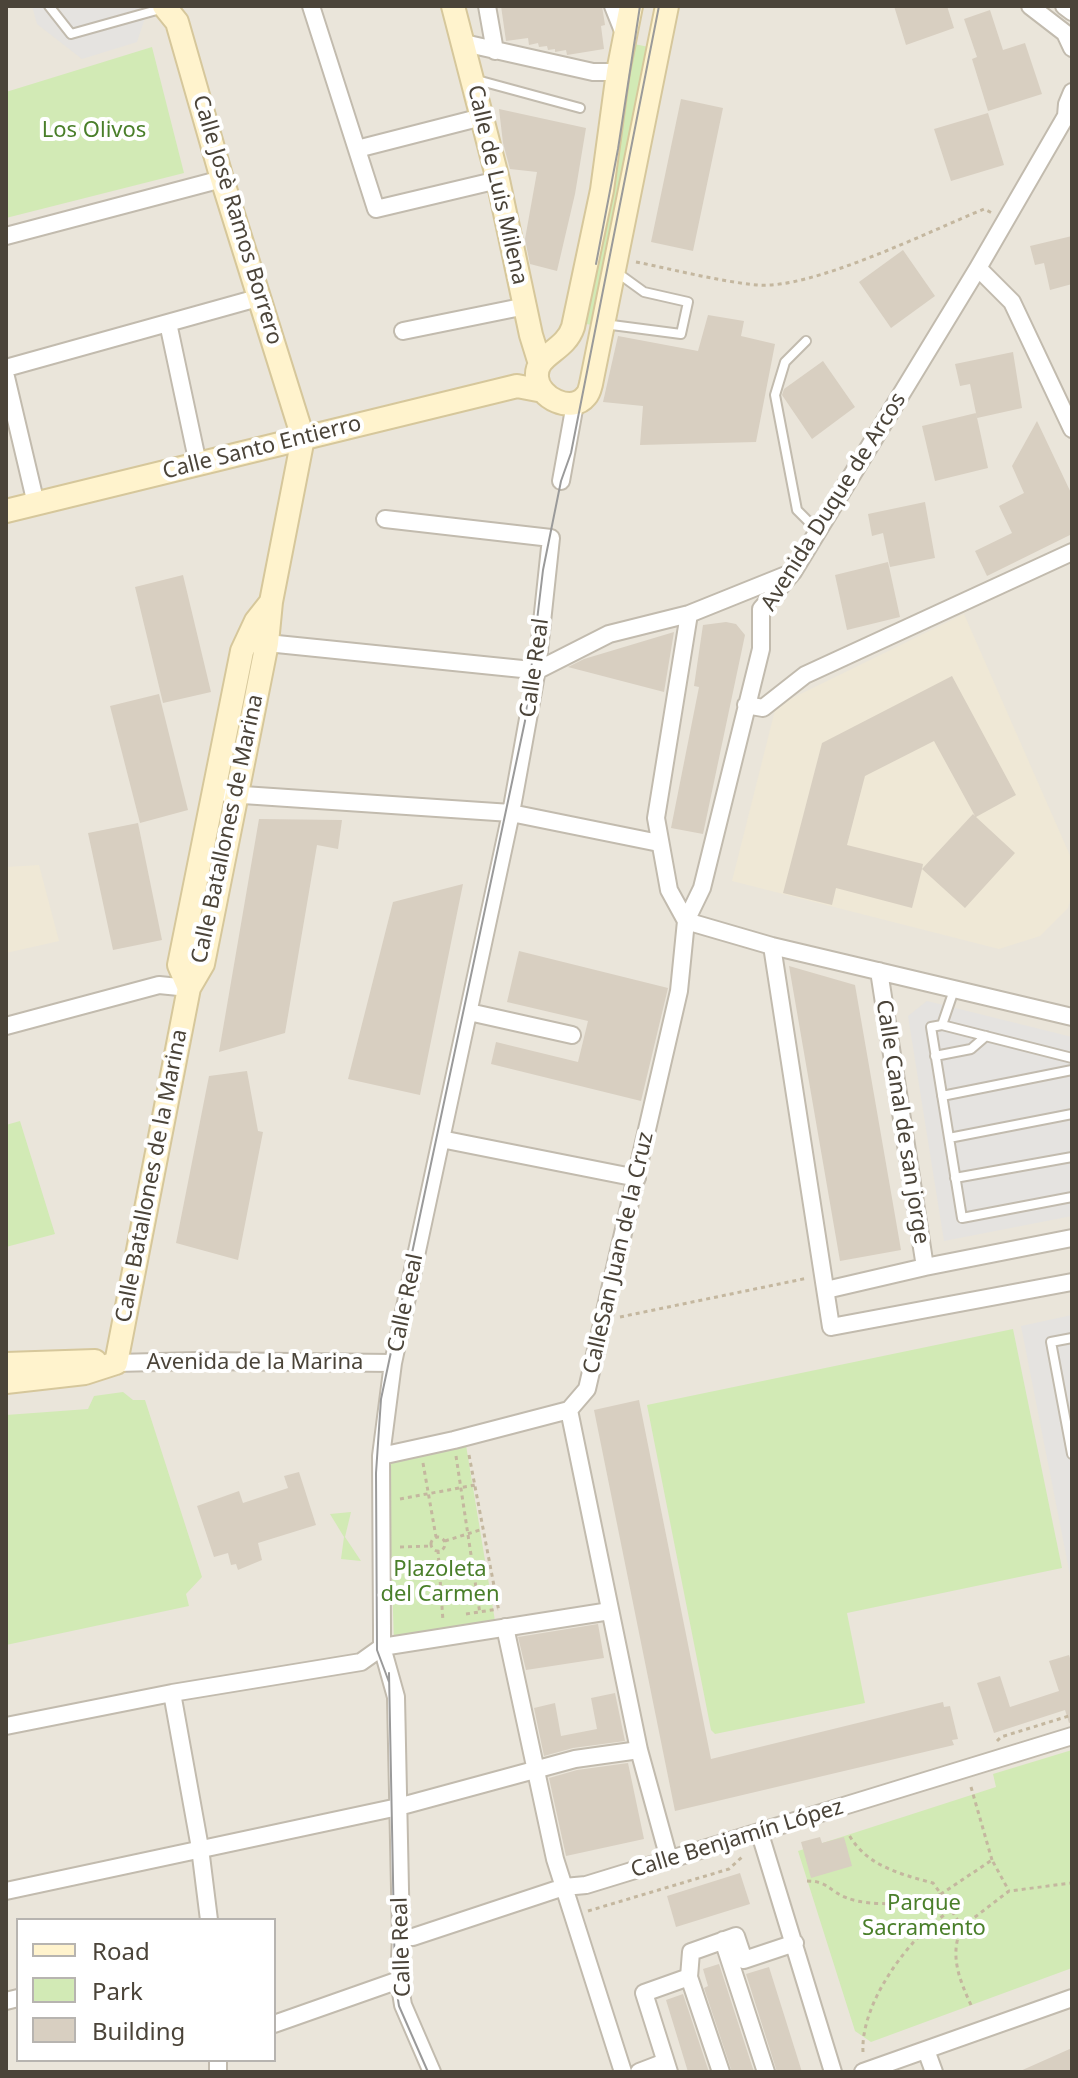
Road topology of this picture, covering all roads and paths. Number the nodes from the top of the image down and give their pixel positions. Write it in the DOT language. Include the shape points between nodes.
graph roads {
  1 [pos="49,6"];
  2 [pos="167,6"];
  3 [pos="311,6"];
  4 [pos="453,6"];
  5 [pos="487,6"];
  6 [pos="613,6"];
  7 [pos="631,6"];
  8 [pos="667,6"];
  9 [pos="1030,6"];
  10 [pos="1064,6"];
  11 [pos="1072,12"];
  12 [pos="625,36"];
  13 [pos="464,43"];
  14 [pos="1072,48"];
  15 [pos="495,51"];
  16 [pos="1072,60"];
  17 [pos="618,72"];
  18 [pos="473,79"];
  19 [pos="1072,92"];
  20 [pos="580,108"];
  21 [pos="1069,114"];
  22 [pos="482,117"];
  23 [pos="357,149"];
  24 [pos="222,179"];
  25 [pos="498,180"];
  26 [pos="1006,220"];
  27 [pos="6,236"];
  28 [pos="615,264"];
  29 [pos="978,268"];
  30 [pos="261,297"];
  31 [pos="526,306"];
  32 [pos="168,323"];
  33 [pos="603,324"];
  34 [pos="403,331"];
  35 [pos="806,341"];
  36 [pos="6,368"];
  37 [pos="543,370"];
  38 [pos="6,377"];
  39 [pos="575,404"];
  40 [pos="1072,428"];
  41 [pos="303,438"];
  42 [pos="198,464"];
  43 [pos="561,481"];
  44 [pos="36,504"];
  45 [pos="6,511"];
  46 [pos="385,519"];
  47 [pos="818,531"];
  48 [pos="1072,552"];
  49 [pos="793,572"];
  50 [pos="271,602"];
  51 [pos="689,614"];
  52 [pos="267,643"];
  53 [pos="242,651"];
  54 [pos="537,669"];
  55 [pos="746,705"];
  56 [pos="225,793"];
  57 [pos="511,813"];
  58 [pos="659,843"];
  59 [pos="686,921"];
  60 [pos="772,946"];
  61 [pos="879,971"];
  62 [pos="189,988"];
  63 [pos="955,989"];
  64 [pos="469,1012"];
  65 [pos="1072,1017"];
  66 [pos="942,1025"];
  67 [pos="6,1026"];
  68 [pos="572,1035"];
  69 [pos="986,1036"];
  70 [pos="935,1056"];
  71 [pos="1072,1058"];
  72 [pos="1072,1070"];
  73 [pos="942,1096"];
  74 [pos="1072,1114"];
  75 [pos="949,1138"];
  76 [pos="441,1139"];
  77 [pos="1072,1157"];
  78 [pos="637,1178"];
  79 [pos="955,1178"];
  80 [pos="1072,1197"];
  81 [pos="1072,1238"];
  82 [pos="925,1267"];
  83 [pos="825,1282"];
  84 [pos="1072,1282"];
  85 [pos="603,1321"];
  86 [pos="1072,1338"];
  87 [pos="116,1363"];
  88 [pos="393,1363"];
  89 [pos="6,1364"];
  90 [pos="6,1382"];
  91 [pos="569,1410"];
  92 [pos="460,1439"];
  93 [pos="421,1448"];
  94 [pos="1072,1454"];
  95 [pos="381,1456"];
  96 [pos="475,1485"];
  97 [pos="461,1487"];
  98 [pos="429,1494"];
  99 [pos="381,1504"];
  100 [pos="483,1529"];
  101 [pos="468,1534"];
  102 [pos="436,1537"];
  103 [pos="444,1541"];
  104 [pos="432,1546"];
  105 [pos="381,1548"];
  106 [pos="438,1550"];
  107 [pos="610,1611"];
  108 [pos="505,1627"];
  109 [pos="482,1630"];
  110 [pos="444,1636"];
  111 [pos="382,1647"];
  112 [pos="172,1693"];
  113 [pos="6,1726"];
  114 [pos="1072,1736"];
  115 [pos="639,1750"];
  116 [pos="966,1770"];
  117 [pos="536,1771"];
  118 [pos="394,1808"];
  119 [pos="760,1834"];
  120 [pos="849,1835"];
  121 [pos="200,1848"];
  122 [pos="669,1859"];
  123 [pos="992,1860"];
  124 [pos="807,1881"];
  125 [pos="1072,1883"];
  126 [pos="564,1887"];
  127 [pos="6,1891"];
  128 [pos="1009,1891"];
  129 [pos="941,1894"];
  130 [pos="950,1910"];
  131 [pos="209,1918"];
  132 [pos="962,1927"];
  133 [pos="401,1937"];
  134 [pos="723,1940"];
  135 [pos="795,1943"];
  136 [pos="689,1977"];
  137 [pos="399,1980"];
  138 [pos="1072,1998"];
  139 [pos="971,2005"];
  140 [pos="276,2023"];
  141 [pos="926,2050"];
  142 [pos="667,2067"];
  143 [pos="432,2072"];
  144 [pos="623,2072"];
  145 [pos="639,2072"];
  146 [pos="721,2072"];
  147 [pos="766,2072"];
  148 [pos="833,2072"];
  149 [pos="864,2072"];
  150 [pos="934,2072"];
  1 -- 2 [label="lane" via="71,34"];
  2 -- 24 [label="street, Calle Josè Ramos Borrero" via="177,22"];
  3 -- 23 [label="street"];
  4 -- 13 [label="street, Calle de Luis Milena"];
  5 -- 15 [label="street"];
  6 -- 12 [label="street"];
  7 -- 12 [label="street"];
  8 -- 28 [label="street"];
  9 -- 14 [label="street" via="1065,33"];
  10 -- 11 [label="street"];
  12 -- 17 [label="street"];
  13 -- 15 [label="street"];
  13 -- 18 [label="street, Calle de Luis Milena"];
  14 -- 16 [label="street"];
  15 -- 17 [label="street" via="593,72"];
  17 -- 37 [label="street" via="602,190 573,327"];
  18 -- 20 [label="lane"];
  18 -- 22 [label="street, Calle de Luis Milena"];
  19 -- 21 [label="street, Avenida Duque de Arcos"];
  21 -- 26 [label="street, Avenida Duque de Arcos"];
  22 -- 23 [label="street"];
  22 -- 25 [label="street, Calle de Luis Milena"];
  23 -- 25 [label="street" via="376,209"];
  24 -- 27 [label="street"];
  24 -- 30 [label="street, Calle Josè Ramos Borrero"];
  25 -- 31 [label="street, Calle de Luis Milena"];
  26 -- 28 [label="path" via="984,209 802,280 760,285"];
  26 -- 29 [label="street, Avenida Duque de Arcos"];
  28 -- 33 [label="street"];
  28 -- 33 [label="lane" via="644,292 688,302 681,334"];
  29 -- 40 [label="street" via="1012,302"];
  29 -- 47 [label="street, Avenida Duque de Arcos"];
  30 -- 32 [label="street"];
  30 -- 41 [label="street, Calle Josè Ramos Borrero"];
  31 -- 34 [label="street"];
  31 -- 37 [label="street, Calle de Luis Milena"];
  32 -- 36 [label="street"];
  32 -- 42 [label="street"];
  33 -- 39 [label="street" via="591,384"];
  35 -- 47 [label="lane" via="785,362 775,395 797,510"];
  37 -- 39 [label="street" via="558,403"];
  37 -- 41 [label="street, Calle Santo Entierro" via="517,386"];
  38 -- 44 [label="street"];
  39 -- 43 [label="street"];
  41 -- 42 [label="street, Calle Santo Entierro"];
  41 -- 50 [label="street"];
  42 -- 44 [label="street, Calle Santo Entierro"];
  44 -- 45 [label="street, Calle Santo Entierro"];
  46 -- 54 [label="street, Calle Real" via="551,538"];
  47 -- 49 [label="street, Avenida Duque de Arcos"];
  48 -- 55 [label="street" via="805,675 763,708"];
  49 -- 51 [label="street"];
  49 -- 55 [label="street, Avenida Duque de Arcos" via="761,609 761,649"];
  50 -- 52 [label="street, Calle Batallones de Marina"];
  50 -- 53 [label="street, Calle Batallones de Marina"];
  51 -- 54 [label="street" via="609,634"];
  51 -- 58 [label="street" via="656,818"];
  52 -- 53 [label="street"];
  52 -- 54 [label="street"];
  52 -- 56 [label="street, Calle Batallones de Marina"];
  53 -- 56 [label="street, Calle Batallones de Marina"];
  54 -- 57 [label="street, Calle Real"];
  55 -- 59 [label="street, Avenida Duque de Arcos" via="702,888"];
  56 -- 57 [label="street"];
  56 -- 62 [label="street, Calle Batallones de Marina" via="179,965"];
  57 -- 58 [label="street"];
  57 -- 64 [label="street, Calle Real"];
  58 -- 59 [label="street" via="669,890"];
  59 -- 60 [label="street"];
  59 -- 78 [label="street, CalleSan Juan de la Cruz" via="679,991"];
  60 -- 61 [label="street"];
  60 -- 83 [label="street"];
  61 -- 63 [label="street"];
  61 -- 82 [label="street, Calle Canal de san jorge"];
  62 -- 67 [label="street" via="159,985"];
  62 -- 87 [label="street, Calle Batallones de la Marina"];
  63 -- 65 [label="street"];
  63 -- 66 [label="lane"];
  64 -- 68 [label="street"];
  64 -- 76 [label="street, Calle Real"];
  66 -- 69 [label="lane"];
  66 -- 70 [label="lane" via="931,1027"];
  69 -- 70 [label="lane" via="971,1049"];
  69 -- 71 [label="lane"];
  70 -- 73 [label="lane"];
  72 -- 73 [label="lane"];
  73 -- 75 [label="lane"];
  74 -- 75 [label="lane"];
  75 -- 79 [label="lane"];
  76 -- 78 [label="street"];
  76 -- 88 [label="street, Calle Real"];
  77 -- 79 [label="lane"];
  78 -- 85 [label="street, CalleSan Juan de la Cruz"];
  79 -- 80 [label="lane" via="962,1218"];
  81 -- 82 [label="street"];
  82 -- 83 [label="street, Calle Canal de san jorge"];
  83 -- 84 [label="street" via="831,1327"];
  83 -- 85 [label="path"];
  85 -- 91 [label="street, CalleSan Juan de la Cruz" via="587,1389"];
  86 -- 94 [label="lane" via="1051,1342"];
  87 -- 88 [label="street, Avenida de la Marina"];
  87 -- 89 [label="street, Avenida de la Marina" via="84,1359"];
  87 -- 90 [label="street, Avenida de la Marina" via="85,1373"];
  88 -- 95 [label="street, Calle Real"];
  91 -- 92 [label="street"];
  91 -- 107 [label="street"];
  92 -- 93 [label="street"];
  92 -- 96 [label="path"];
  92 -- 97 [label="path"];
  93 -- 95 [label="street"];
  93 -- 98 [label="path"];
  95 -- 99 [label="street, Calle Real"];
  96 -- 97 [label="path"];
  96 -- 100 [label="path"];
  97 -- 98 [label="path"];
  97 -- 101 [label="path"];
  98 -- 99 [label="path"];
  98 -- 102 [label="path"];
  99 -- 105 [label="street, Calle Real"];
  100 -- 101 [label="path"];
  100 -- 108 [label="path"];
  101 -- 103 [label="path"];
  101 -- 109 [label="path"];
  102 -- 103 [label="path"];
  102 -- 104 [label="path"];
  103 -- 106 [label="path"];
  104 -- 105 [label="path"];
  104 -- 106 [label="path"];
  105 -- 111 [label="street, Calle Real"];
  106 -- 110 [label="path"];
  107 -- 108 [label="street"];
  107 -- 115 [label="street"];
  108 -- 109 [label="street"];
  108 -- 117 [label="street"];
  109 -- 110 [label="street"];
  110 -- 111 [label="street"];
  111 -- 112 [label="street" via="361,1662"];
  111 -- 118 [label="street, Calle Real" via="396,1697"];
  112 -- 113 [label="street"];
  112 -- 121 [label="street"];
  114 -- 116 [label="street, Calle Benjamín López"];
  115 -- 117 [label="street"];
  115 -- 122 [label="street"];
  116 -- 119 [label="street, Calle Benjamín López"];
  116 -- 123 [label="path"];
  117 -- 118 [label="street"];
  117 -- 126 [label="street"];
  118 -- 121 [label="street"];
  118 -- 133 [label="street, Calle Real"];
  119 -- 122 [label="street, Calle Benjamín López"];
  119 -- 135 [label="street"];
  120 -- 129 [label="path" via="857,1849 879,1865 933,1883"];
  121 -- 127 [label="street"];
  121 -- 131 [label="street"];
  122 -- 126 [label="street, Calle Benjamín López"];
  123 -- 128 [label="path"];
  123 -- 129 [label="path"];
  124 -- 129 [label="path" via="822,1881 842,1896 872,1903 928,1900"];
  125 -- 128 [label="path"];
  126 -- 133 [label="street, Calle Benjamín López"];
  126 -- 144 [label="street"];
  128 -- 132 [label="path"];
  129 -- 130 [label="path"];
  130 -- 132 [label="path"];
  130 -- 149 [label="path" via="914,1941 877,1997 863,2036"];
  132 -- 139 [label="path" via="954,1957"];
  133 -- 137 [label="street, Calle Real"];
  134 -- 135 [label="street" via="736,1936 744,1960"];
  134 -- 136 [label="street" via="691,1952"];
  134 -- 147 [label="street"];
  135 -- 148 [label="street"];
  136 -- 142 [label="street" via="644,1993"];
  136 -- 146 [label="street"];
  137 -- 140 [label="street"];
  137 -- 143 [label="street, Calle Real" via="403,2005"];
  138 -- 141 [label="street"];
  141 -- 149 [label="street"];
  141 -- 150 [label="street"];
  142 -- 145 [label="street"];
}
